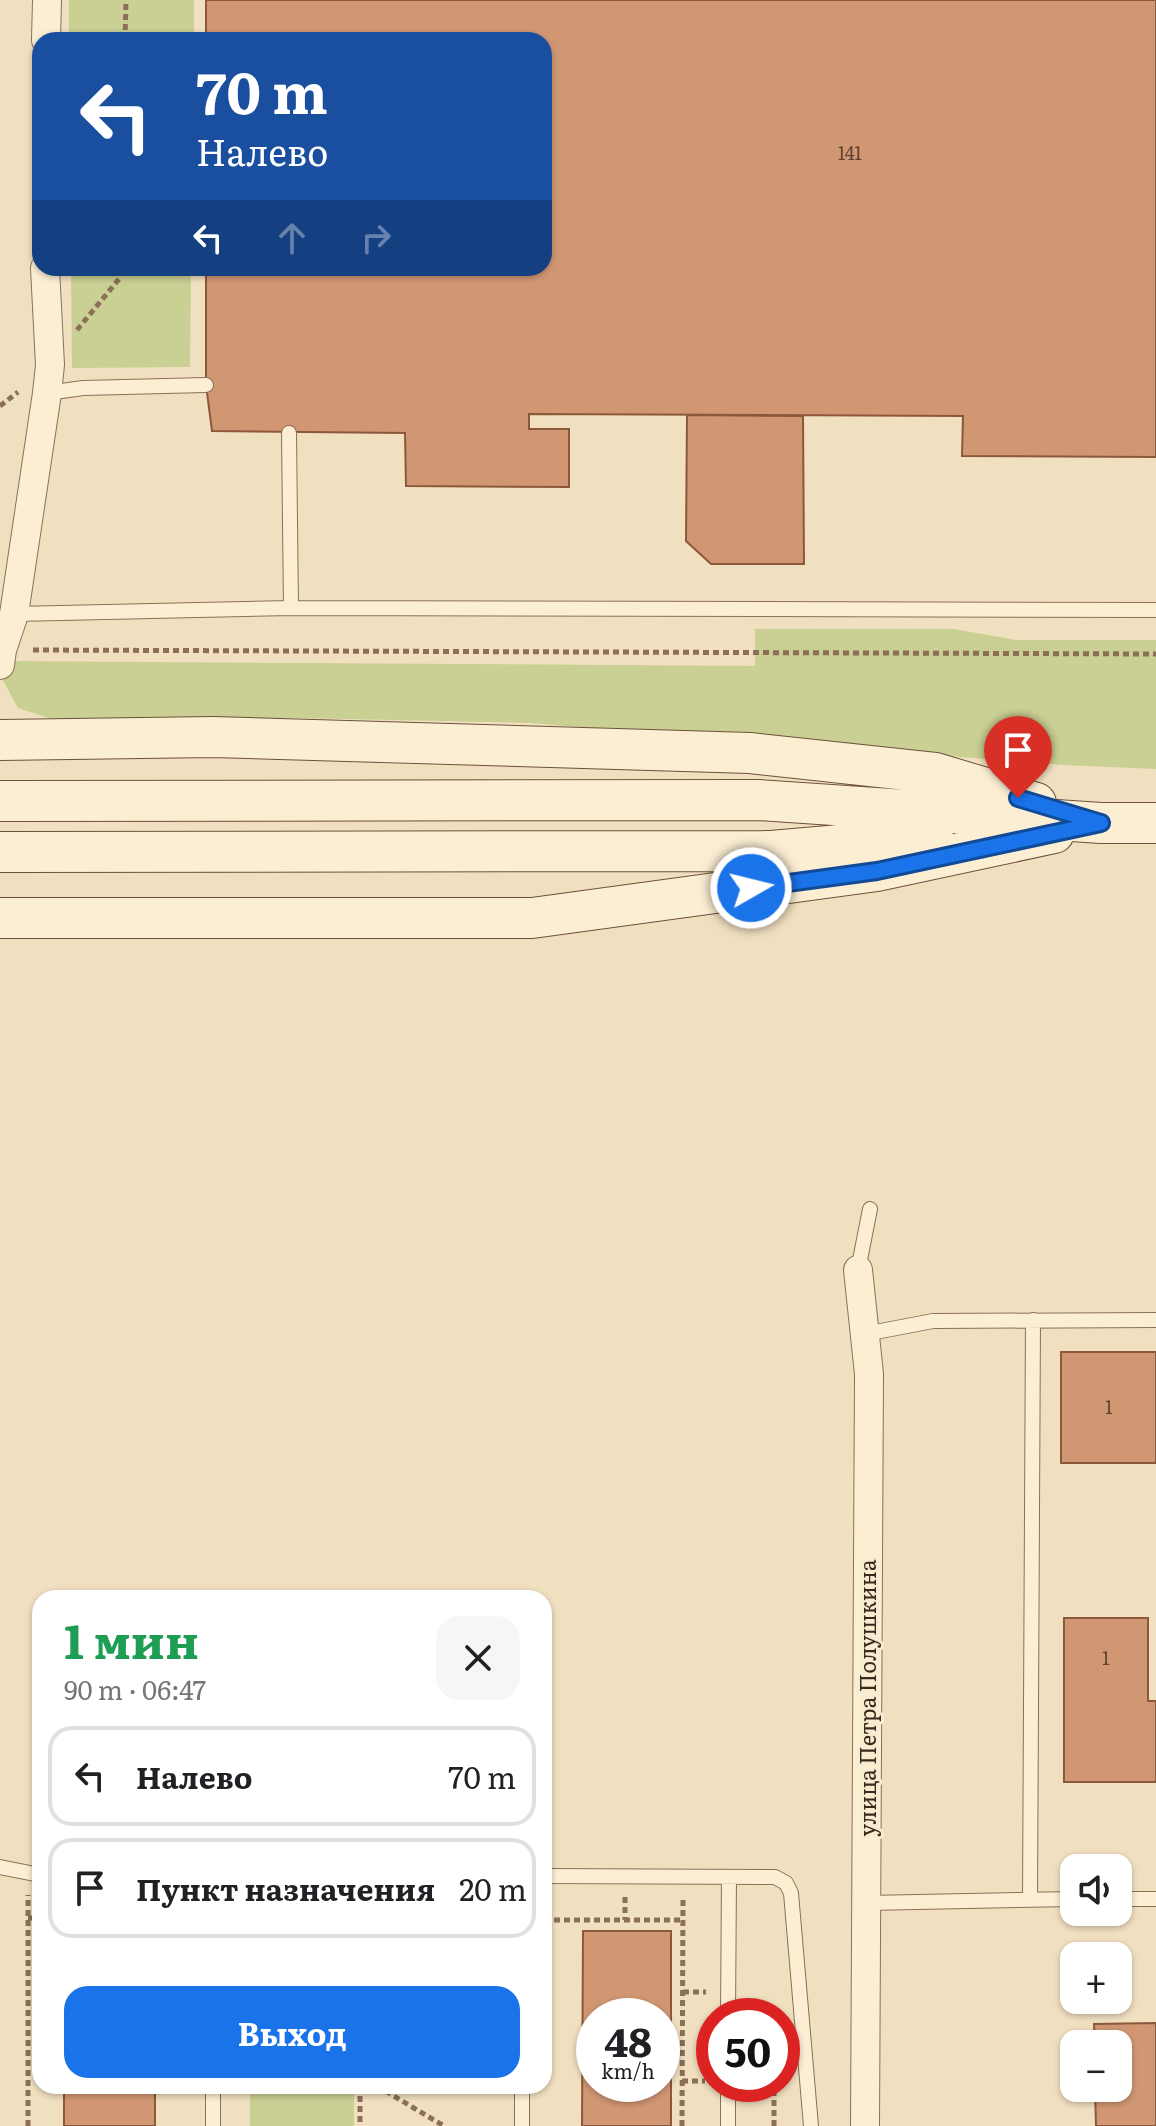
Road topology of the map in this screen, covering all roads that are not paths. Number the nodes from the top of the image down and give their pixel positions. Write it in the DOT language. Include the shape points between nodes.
graph roads {
  1 [pos="47,0"];
  2 [pos="46,32"];
  3 [pos="45,276"];
  4 [pos="206,385"];
  5 [pos="47,393"];
  6 [pos="289,433"];
  7 [pos="291,608"];
  8 [pos="1156,610"];
  9 [pos="14,614"];
  10 [pos="10,657"];
  11 [pos="0,740"];
  12 [pos="5,801"];
  13 [pos="1101,823"];
  14 [pos="1156,823"];
  15 [pos="5,852"];
  16 [pos="0,918"];
  17 [pos="870,1209"];
  18 [pos="858,1270"];
  19 [pos="1033,1320"];
  20 [pos="1156,1320"];
  21 [pos="865,1334"];
  22 [pos="0,1867"];
  23 [pos="32,1874"];
  24 [pos="552,1876"];
  25 [pos="729,1877"];
  26 [pos="1030,1899"];
  27 [pos="1060,1899"];
  28 [pos="1132,1899"];
  29 [pos="1156,1899"];
  30 [pos="867,1903"];
  31 [pos="728,1998"];
  32 [pos="213,2094"];
  33 [pos="522,2094"];
  34 [pos="728,2102"];
  35 [pos="213,2126"];
  36 [pos="522,2126"];
  37 [pos="728,2126"];
  38 [pos="811,2126"];
  39 [pos="865,2126"];
  1 -- 2 [label="street"];
  3 -- 5 [label="street"];
  4 -- 5 [label="lane"];
  5 -- 9 [label="street"];
  6 -- 7 [label="lane"];
  7 -- 8 [label="lane"];
  7 -- 9 [label="lane"];
  9 -- 10 [label="street" via="2,650"];
  11 -- 13 [label="main road" via="213,737 750,753 935,773"];
  12 -- 13 [label="main road" via="758,800"];
  13 -- 14 [label="main road"];
  13 -- 15 [label="main road" via="771,851"];
  13 -- 16 [label="main road" via="877,871 532,918"];
  17 -- 18 [label="lane"];
  18 -- 21 [label="street, улица Петра Полушкина"];
  19 -- 20 [label="lane"];
  19 -- 21 [label="lane" via="933,1321"];
  19 -- 26 [label="lane"];
  21 -- 30 [label="street, улица Петра Полушкина"];
  22 -- 23 [label="lane"];
  24 -- 25 [label="lane"];
  25 -- 31 [label="lane"];
  25 -- 38 [label="lane" via="775,1877 791,1893"];
  26 -- 27 [label="lane"];
  26 -- 30 [label="lane"];
  28 -- 29 [label="lane"];
  30 -- 39 [label="street, улица Петра Полушкина"];
  32 -- 35 [label="lane"];
  33 -- 36 [label="lane"];
  34 -- 37 [label="lane"];
}
